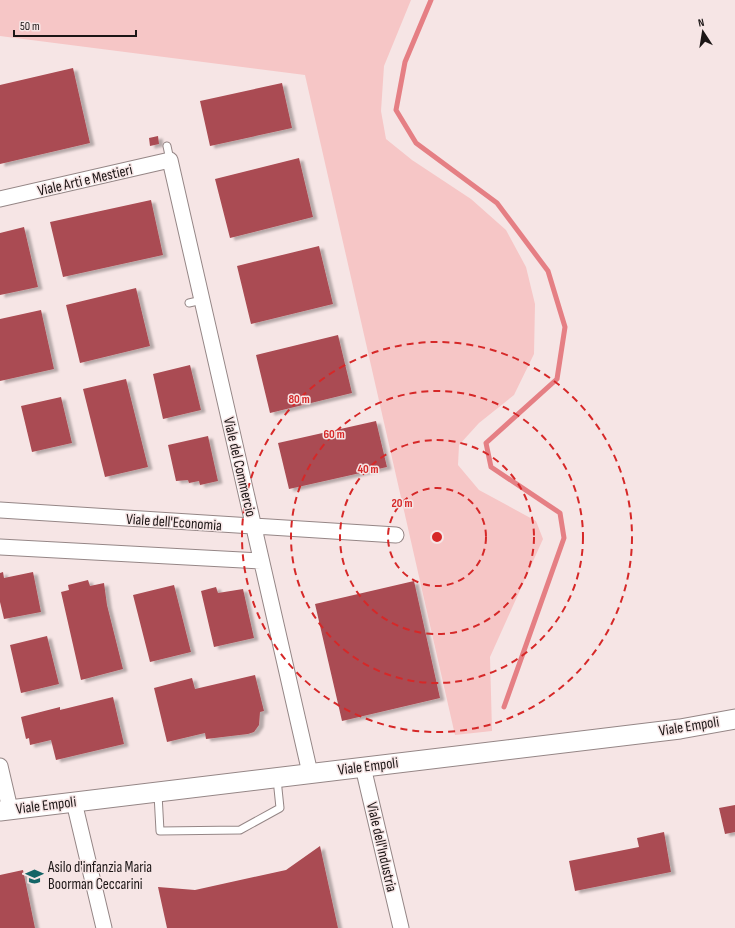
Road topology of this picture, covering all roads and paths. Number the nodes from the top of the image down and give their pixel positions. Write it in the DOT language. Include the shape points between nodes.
graph roads {
  1 [pos="169,153"];
  2 [pos="0,199"];
  3 [pos="0,510"];
  4 [pos="254,527"];
  5 [pos="396,535"];
  6 [pos="0,547"];
  7 [pos="261,561"];
  8 [pos="735,718"];
  9 [pos="0,766"];
  10 [pos="363,767"];
  11 [pos="310,773"];
  12 [pos="277,777"];
  13 [pos="158,791"];
  14 [pos="74,802"];
  15 [pos="5,810"];
  16 [pos="104,928"];
  17 [pos="401,928"];
  1 -- 2 [label="street, Viale Arti e Mestieri"];
  1 -- 4 [label="street, Viale del Commercio" via="196,302"];
  3 -- 4 [label="street, Viale dell'Economia"];
  4 -- 5 [label="street, Viale dell'Economia"];
  4 -- 7 [label="street, Viale del Commercio"];
  6 -- 7 [label="street"];
  7 -- 11 [label="street, Viale del Commercio"];
  8 -- 10 [label="street, Viale Empoli" via="680,729"];
  9 -- 15 [label="street"];
  10 -- 11 [label="street, Viale Empoli"];
  10 -- 17 [label="street, Viale dell'Industria"];
  11 -- 12 [label="street, Viale Empoli"];
  12 -- 13 [label="street, Viale Empoli"];
  12 -- 13 [label="lane" via="280,808 240,830 160,831"];
  13 -- 14 [label="street, Viale Empoli"];
  14 -- 15 [label="street, Viale Empoli"];
  14 -- 16 [label="street"];
}
